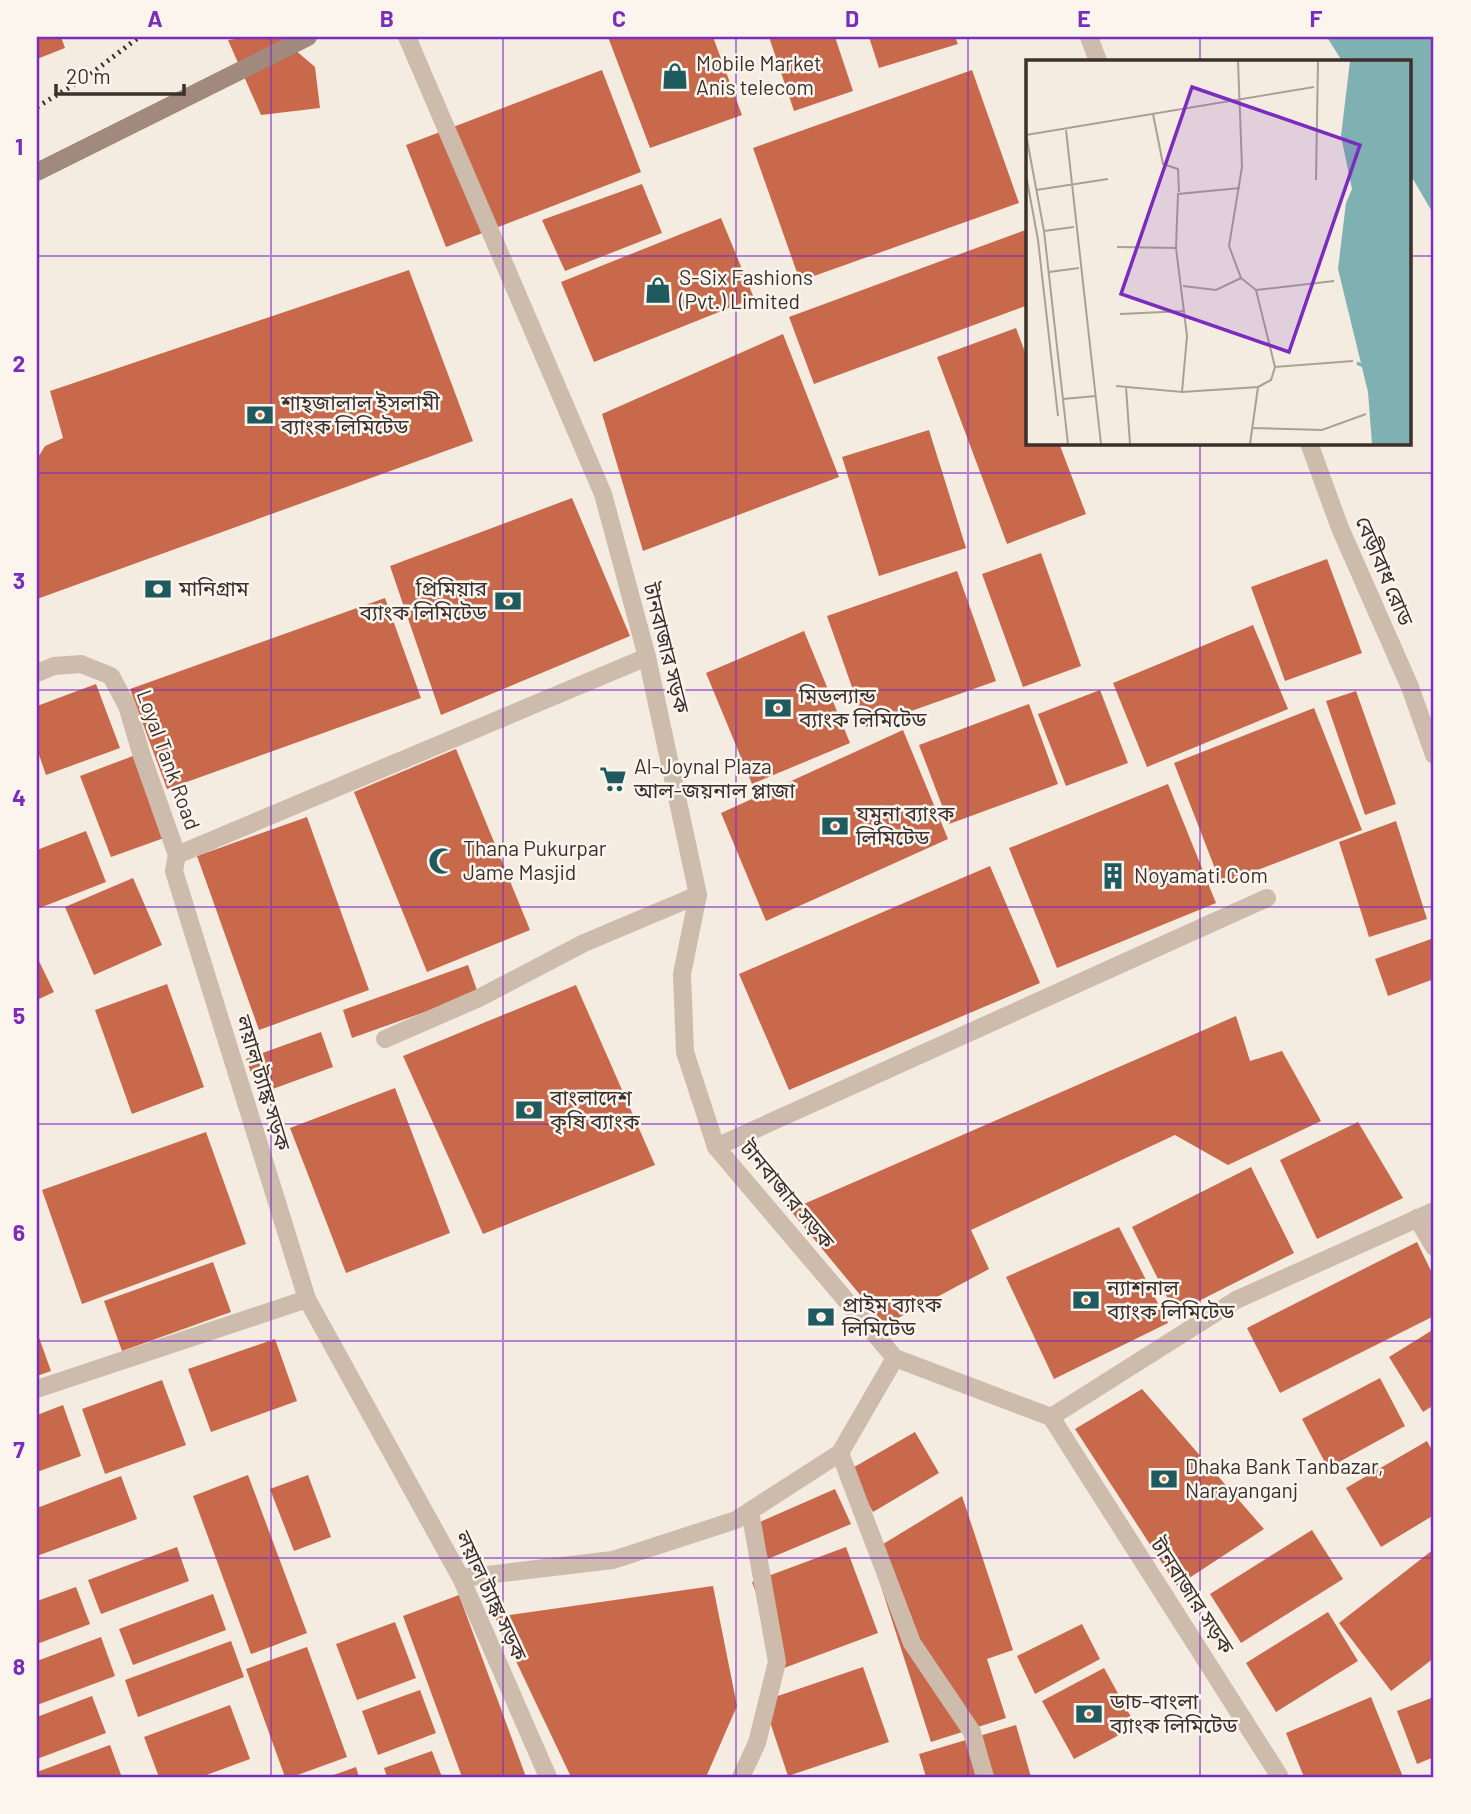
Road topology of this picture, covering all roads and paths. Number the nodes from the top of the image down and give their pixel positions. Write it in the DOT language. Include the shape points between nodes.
graph roads {
  1 [pos="308,37"];
  2 [pos="407,37"];
  3 [pos="1089,37"];
  4 [pos="1098,60"];
  5 [pos="37,172"];
  6 [pos="1310,444"];
  7 [pos="647,657"];
  8 [pos="37,673"];
  9 [pos="1434,755"];
  10 [pos="177,855"];
  11 [pos="698,895"];
  12 [pos="1267,898"];
  13 [pos="385,1039"];
  14 [pos="716,1147"];
  15 [pos="1434,1211"];
  16 [pos="1417,1218"];
  17 [pos="1434,1247"];
  18 [pos="307,1299"];
  19 [pos="895,1358"];
  20 [pos="37,1389"];
  21 [pos="1051,1417"];
  22 [pos="840,1453"];
  23 [pos="750,1511"];
  24 [pos="461,1578"];
  25 [pos="544,1775"];
  26 [pos="741,1777"];
  27 [pos="985,1777"];
  28 [pos="1280,1777"];
  1 -- 5 [label="street"];
  2 -- 7 [label="street, টানবাজার সড়ক" via="603,494"];
  3 -- 4 [label="street"];
  6 -- 9 [label="street, বেড়ীবাধ রোড"];
  7 -- 10 [label="street"];
  7 -- 11 [label="street, টানবাজার সড়ক"];
  8 -- 10 [label="street, Loyal Tank Road" via="81,664 111,676 127,706"];
  10 -- 18 [label="street, লয়াল ট্যাঙ্ক সড়ক" via="174,871"];
  11 -- 13 [label="street" via="584,943 479,998"];
  11 -- 14 [label="street, টানবাজার সড়ক" via="682,974 685,1052"];
  12 -- 14 [label="street"];
  14 -- 19 [label="street, টানবাজার সড়ক"];
  15 -- 16 [label="street"];
  16 -- 17 [label="street"];
  16 -- 21 [label="street" via="1236,1300"];
  18 -- 20 [label="street"];
  18 -- 24 [label="street, লয়াল ট্যাঙ্ক সড়ক"];
  19 -- 21 [label="street, টানবাজার সড়ক"];
  19 -- 22 [label="street"];
  21 -- 28 [label="street, টানবাজার সড়ক"];
  22 -- 23 [label="street"];
  22 -- 27 [label="street" via="912,1643 972,1732"];
  23 -- 24 [label="street" via="736,1520 613,1560"];
  23 -- 26 [label="street" via="777,1662 757,1743"];
  24 -- 25 [label="street, লয়াল ট্যাঙ্ক সড়ক"];
}
